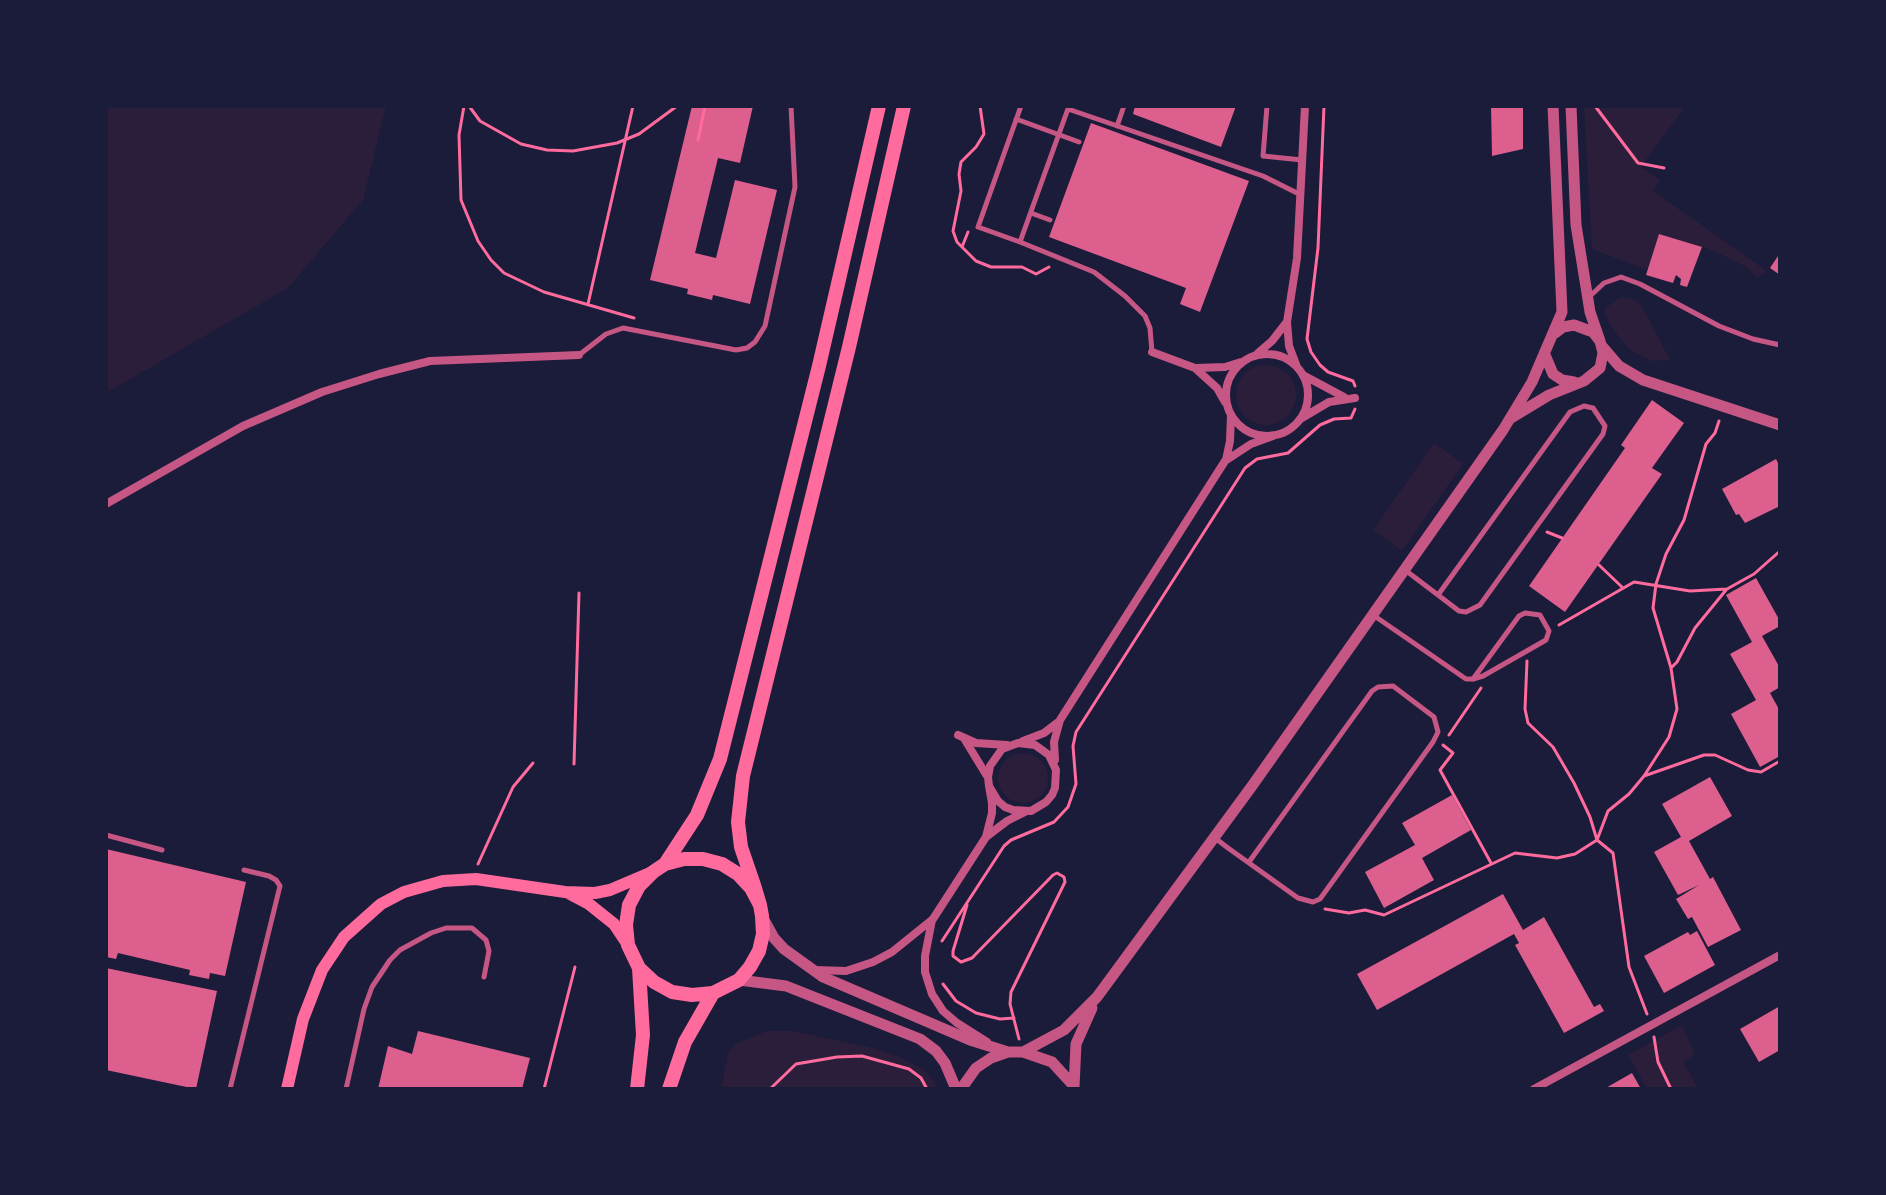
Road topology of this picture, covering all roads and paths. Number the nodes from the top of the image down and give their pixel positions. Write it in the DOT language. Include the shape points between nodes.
graph roads {
  1 [pos="467,106"];
  2 [pos="633,106"];
  3 [pos="677,106"];
  4 [pos="705,106"];
  5 [pos="791,106"];
  6 [pos="879,106"];
  7 [pos="904,106"];
  8 [pos="1021,106"];
  9 [pos="1124,106"];
  10 [pos="1267,106"];
  11 [pos="1305,106"];
  12 [pos="1324,106"];
  13 [pos="1553,106"];
  14 [pos="1571,106"];
  15 [pos="1595,106"];
  16 [pos="1068,107"];
  17 [pos="1016,119"];
  18 [pos="1117,126"];
  19 [pos="1058,135"];
  20 [pos="626,139"];
  21 [pos="698,140"];
  22 [pos="1079,142"];
  23 [pos="1303,160"];
  24 [pos="1664,168"];
  25 [pos="1301,195"];
  26 [pos="1031,213"];
  27 [pos="1050,220"];
  28 [pos="978,227"];
  29 [pos="1020,242"];
  30 [pos="962,247"];
  31 [pos="1588,299"];
  32 [pos="588,304"];
  33 [pos="1287,322"];
  34 [pos="631,327"];
  35 [pos="1552,336"];
  36 [pos="1600,343"];
  37 [pos="1780,345"];
  38 [pos="1152,352"];
  39 [pos="579,355"];
  40 [pos="1545,355"];
  41 [pos="1246,360"];
  42 [pos="1195,368"];
  43 [pos="1300,371"];
  44 [pos="1580,382"];
  45 [pos="1345,398"];
  46 [pos="1355,398"];
  47 [pos="1723,406"];
  48 [pos="1229,410"];
  49 [pos="1510,418"];
  50 [pos="1299,421"];
  51 [pos="1776,423"];
  52 [pos="1780,432"];
  53 [pos="1273,436"];
  54 [pos="1225,461"];
  55 [pos="106,504"];
  56 [pos="1536,527"];
  57 [pos="1562,538"];
  58 [pos="1780,551"];
  59 [pos="1599,565"];
  60 [pos="1404,570"];
  61 [pos="1656,584"];
  62 [pos="1623,588"];
  63 [pos="1727,589"];
  64 [pos="579,593"];
  65 [pos="1438,595"];
  66 [pos="1373,615"];
  67 [pos="1549,631"];
  68 [pos="1671,668"];
  69 [pos="1527,670"];
  70 [pos="1492,671"];
  71 [pos="1473,679"];
  72 [pos="1060,720"];
  73 [pos="1435,738"];
  74 [pos="1015,744"];
  75 [pos="1443,744"];
  76 [pos="1780,761"];
  77 [pos="533,763"];
  78 [pos="574,764"];
  79 [pos="1056,770"];
  80 [pos="1644,776"];
  81 [pos="988,781"];
  82 [pos="1031,811"];
  83 [pos="106,835"];
  84 [pos="986,837"];
  85 [pos="1214,838"];
  86 [pos="1597,840"];
  87 [pos="162,850"];
  88 [pos="1249,862"];
  89 [pos="1491,863"];
  90 [pos="659,868"];
  91 [pos="244,870"];
  92 [pos="476,879"];
  93 [pos="565,892"];
  94 [pos="1320,899"];
  95 [pos="968,901"];
  96 [pos="761,911"];
  97 [pos="933,919"];
  98 [pos="628,945"];
  99 [pos="939,950"];
  100 [pos="1780,955"];
  101 [pos="575,967"];
  102 [pos="639,968"];
  103 [pos="812,970"];
  104 [pos="484,977"];
  105 [pos="739,980"];
  106 [pos="943,983"];
  107 [pos="713,993"];
  108 [pos="1097,997"];
  109 [pos="1014,1018"];
  110 [pos="1651,1024"];
  111 [pos="994,1047"];
  112 [pos="1008,1052"];
  113 [pos="1023,1052"];
  114 [pos="1074,1087"];
  115 [pos="230,1089"];
  116 [pos="287,1089"];
  117 [pos="346,1089"];
  118 [pos="544,1089"];
  119 [pos="637,1089"];
  120 [pos="669,1089"];
  121 [pos="770,1089"];
  122 [pos="927,1089"];
  123 [pos="958,1089"];
  124 [pos="1534,1089"];
  125 [pos="1671,1089"];
  1 -- 20 [label="path" via="498,133 547,150 598,149"];
  1 -- 32 [label="path" via="459,135 461,200 478,241 504,273"];
  2 -- 20 [label="path"];
  3 -- 20 [label="path"];
  4 -- 21 [label="path"];
  5 -- 34 [label="lane" via="795,187 761,334 747,348 736,350"];
  6 -- 90 [label="main road" via="720,759 697,815"];
  7 -- 96 [label="main road" via="743,776 741,847"];
  8 -- 17 [label="lane"];
  9 -- 18 [label="lane"];
  10 -- 23 [label="lane" via="1263,156"];
  11 -- 23 [label="street"];
  12 -- 46 [label="path" via="1318,248 1307,339 1320,365 1355,383"];
  13 -- 35 [label="street" via="1562,312"];
  14 -- 31 [label="street" via="1576,225"];
  15 -- 24 [label="path" via="1638,163"];
  16 -- 18 [label="lane"];
  16 -- 19 [label="lane"];
  17 -- 19 [label="lane"];
  17 -- 28 [label="lane"];
  18 -- 25 [label="lane" via="1263,176"];
  19 -- 22 [label="lane"];
  19 -- 26 [label="lane"];
  20 -- 32 [label="path"];
  23 -- 25 [label="street"];
  25 -- 33 [label="street"];
  26 -- 27 [label="lane"];
  26 -- 29 [label="lane"];
  28 -- 29 [label="lane"];
  28 -- 30 [label="path" via="968,232"];
  29 -- 38 [label="lane" via="1094,272 1125,296 1145,316"];
  31 -- 36 [label="street"];
  31 -- 37 [label="lane" via="1604,283 1621,277 1719,326"];
  32 -- 34 [label="path" via="634,316"];
  33 -- 41 [label="street"];
  33 -- 43 [label="street" via="1292,357"];
  34 -- 39 [label="lane" via="614,330"];
  35 -- 36 [label="street" via="1574,325 1593,332"];
  35 -- 40 [label="street"];
  36 -- 44 [label="street" via="1600,368"];
  36 -- 47 [label="street" via="1619,366 1643,380"];
  38 -- 42 [label="street"];
  39 -- 55 [label="street" via="430,361 379,374 243,426"];
  40 -- 44 [label="street" via="1553,374"];
  40 -- 49 [label="street"];
  41 -- 42 [label="street"];
  41 -- 43 [label="street" via="1280,356"];
  41 -- 48 [label="street" via="1230,378"];
  42 -- 48 [label="street" via="1217,388"];
  43 -- 45 [label="street"];
  43 -- 50 [label="street" via="1307,384 1307,404"];
  44 -- 49 [label="street"];
  45 -- 46 [label="street"];
  45 -- 50 [label="street"];
  46 -- 95 [label="path" via="1351,418 1326,422 1288,453 1257,459 1245,468 1076,732 1076,784 1068,807 1054,822 1004,846"];
  47 -- 51 [label="street"];
  47 -- 61 [label="path"];
  48 -- 53 [label="street" via="1244,429"];
  48 -- 54 [label="street"];
  49 -- 60 [label="street"];
  50 -- 53 [label="street"];
  51 -- 52 [label="street"];
  53 -- 54 [label="street"];
  54 -- 72 [label="street"];
  56 -- 57 [label="path"];
  56 -- 65 [label="lane" via="1473,610 1459,611"];
  56 -- 65 [label="lane" via="1603,434 1605,426 1593,408 1570,412"];
  58 -- 63 [label="path"];
  59 -- 62 [label="path"];
  60 -- 65 [label="lane"];
  60 -- 66 [label="street"];
  61 -- 62 [label="path" via="1634,582"];
  61 -- 63 [label="path" via="1690,591"];
  61 -- 68 [label="path" via="1653,608"];
  62 -- 67 [label="path"];
  63 -- 68 [label="path"];
  64 -- 78 [label="path"];
  66 -- 71 [label="lane"];
  66 -- 85 [label="street"];
  67 -- 70 [label="lane" via="1539,646"];
  67 -- 71 [label="lane" via="1540,615 1519,616"];
  68 -- 80 [label="path" via="1677,709 1669,737"];
  69 -- 86 [label="path" via="1528,723 1553,747"];
  70 -- 71 [label="lane"];
  70 -- 75 [label="path"];
  72 -- 74 [label="street"];
  72 -- 79 [label="street" via="1054,742"];
  73 -- 75 [label="path"];
  73 -- 88 [label="lane" via="1434,717 1393,686 1378,687"];
  73 -- 94 [label="lane"];
  74 -- 79 [label="street" via="1043,749"];
  74 -- 81 [label="street" via="995,757"];
  74 -- 81 [label="street" via="987,745 961,737 980,760"];
  75 -- 89 [label="path" via="1453,753 1440,770"];
  76 -- 80 [label="path" via="1761,772 1704,755"];
  77 -- 92 [label="path" via="513,787"];
  79 -- 82 [label="street" via="1052,795"];
  80 -- 86 [label="path" via="1608,811"];
  81 -- 82 [label="street" via="1005,807"];
  81 -- 84 [label="street" via="992,813"];
  82 -- 84 [label="street"];
  83 -- 87 [label="lane"];
  84 -- 97 [label="street"];
  85 -- 88 [label="lane"];
  85 -- 108 [label="street"];
  86 -- 89 [label="path" via="1557,858 1515,853"];
  86 -- 110 [label="path" via="1613,853 1629,967"];
  88 -- 94 [label="lane" via="1298,898"];
  89 -- 94 [label="path" via="1384,915 1326,911"];
  90 -- 93 [label="main road" via="610,890"];
  90 -- 96 [label="main road" via="693,859 722,864 751,888"];
  90 -- 98 [label="main road" via="639,886 629,905"];
  91 -- 115 [label="lane" via="269,876 280,886"];
  92 -- 93 [label="main road"];
  92 -- 116 [label="main road" via="404,892 381,904 344,937 313,989"];
  93 -- 98 [label="main road" via="614,924"];
  95 -- 99 [label="path"];
  95 -- 109 [label="path" via="953,951 961,962 972,958 1053,875 1064,877 1011,992"];
  96 -- 103 [label="street" via="774,938"];
  96 -- 105 [label="main road" via="759,951"];
  97 -- 103 [label="street" via="873,962 846,971"];
  97 -- 111 [label="street" via="925,956 932,994 957,1023"];
  98 -- 102 [label="main road"];
  100 -- 110 [label="street"];
  101 -- 118 [label="path"];
  102 -- 107 [label="main road" via="672,992"];
  102 -- 119 [label="main road" via="643,1035"];
  103 -- 111 [label="street" via="840,987"];
  104 -- 117 [label="lane" via="489,951 486,940 472,928 446,928 400,950 372,987"];
  105 -- 107 [label="main road"];
  105 -- 123 [label="street" via="786,986 920,1039 936,1051"];
  106 -- 109 [label="path" via="956,1001 976,1013"];
  107 -- 120 [label="main road" via="685,1042"];
  108 -- 113 [label="street" via="1064,1030"];
  108 -- 114 [label="street" via="1076,1044"];
  109 -- 113 [label="path"];
  110 -- 124 [label="street"];
  110 -- 125 [label="path" via="1658,1062"];
  111 -- 112 [label="street"];
  112 -- 113 [label="street"];
  112 -- 123 [label="street" via="976,1068"];
  113 -- 114 [label="street" via="1052,1062"];
  121 -- 122 [label="path" via="796,1064 862,1056 909,1069"];
}
